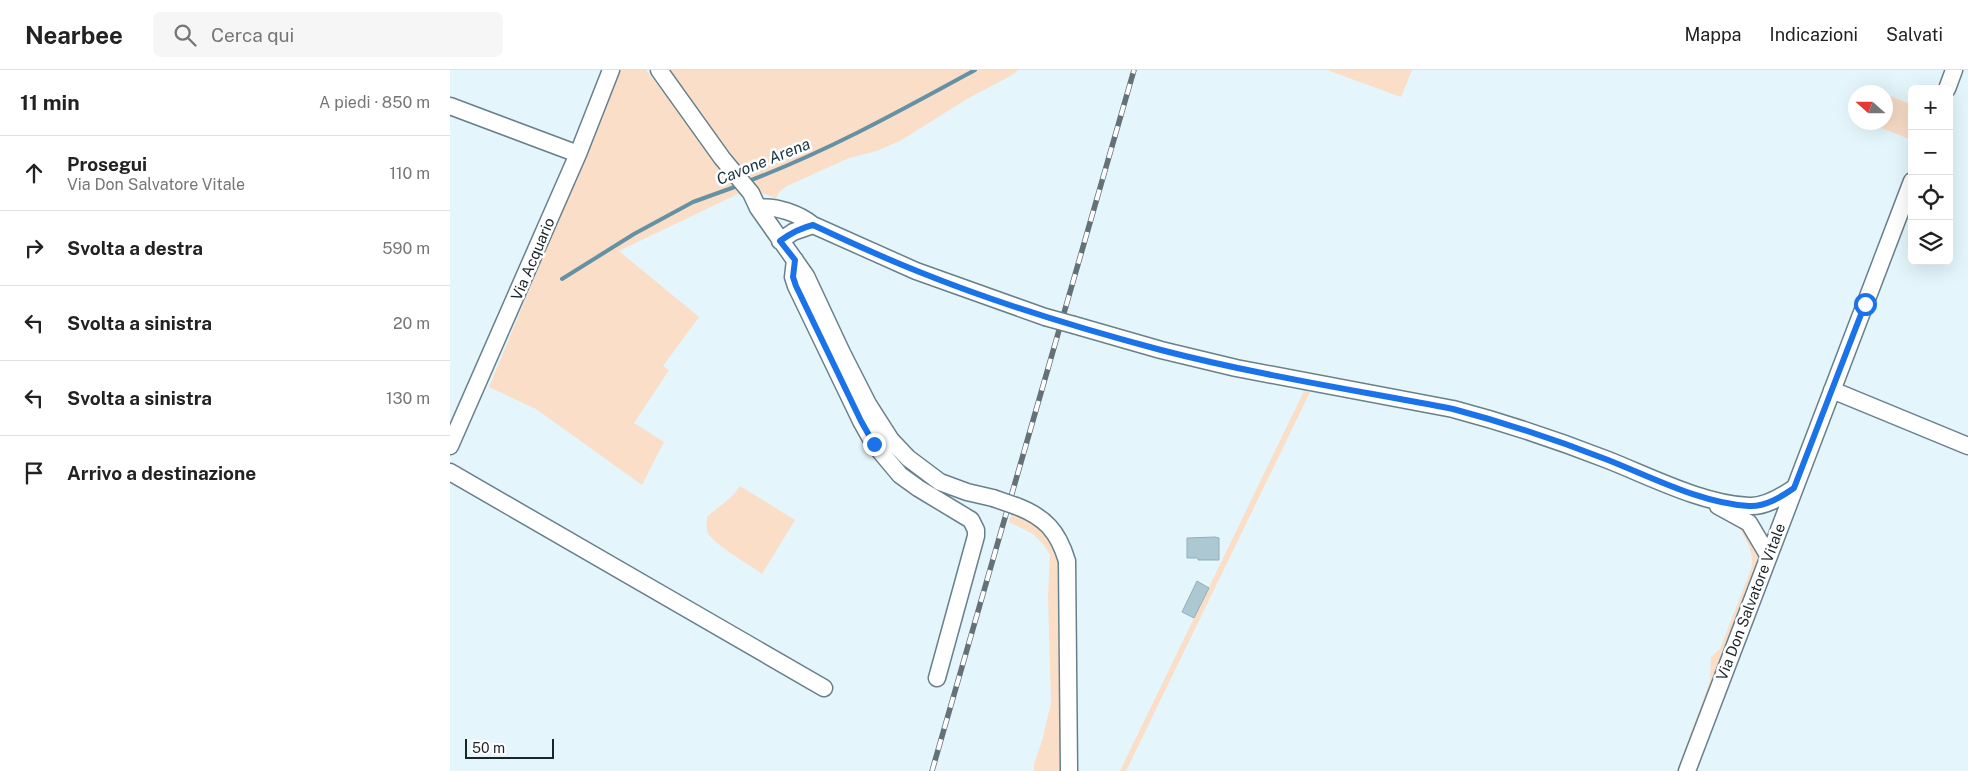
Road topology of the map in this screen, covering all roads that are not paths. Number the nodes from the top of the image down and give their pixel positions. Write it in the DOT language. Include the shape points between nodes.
graph roads {
  1 [pos="611,70"];
  2 [pos="659,70"];
  3 [pos="1954,70"];
  4 [pos="1948,85"];
  5 [pos="450,106"];
  6 [pos="578,154"];
  7 [pos="1908,191"];
  8 [pos="755,200"];
  9 [pos="813,225"];
  10 [pos="780,241"];
  11 [pos="795,260"];
  12 [pos="1832,390"];
  13 [pos="450,446"];
  14 [pos="1968,446"];
  15 [pos="450,472"];
  16 [pos="1794,488"];
  17 [pos="1696,494"];
  18 [pos="1765,503"];
  19 [pos="1782,522"];
  20 [pos="1749,523"];
  21 [pos="1768,555"];
  22 [pos="937,678"];
  23 [pos="824,688"];
  24 [pos="1069,771"];
  25 [pos="1687,771"];
  1 -- 6 [label="street, Via Acquario"];
  2 -- 8 [label="street"];
  3 -- 4 [label="street"];
  5 -- 6 [label="street"];
  6 -- 13 [label="street, Via Acquario"];
  7 -- 12 [label="street, Via Don Salvatore Vitale"];
  8 -- 9 [label="street"];
  8 -- 10 [label="street"];
  9 -- 10 [label="street" via="792,232"];
  9 -- 17 [label="street, bridge" via="916,271 1074,325 1236,368 1481,416 1572,446"];
  10 -- 11 [label="street"];
  11 -- 22 [label="street" via="793,277 796,286 874,444 900,474 971,520 976,530"];
  11 -- 24 [label="street, bridge" via="806,276 868,404 891,440 908,458 940,482 1016,506 1039,517 1062,545 1067,561"];
  12 -- 14 [label="street"];
  12 -- 16 [label="street, Via Don Salvatore Vitale"];
  15 -- 23 [label="street"];
  16 -- 18 [label="street"];
  16 -- 19 [label="street, Via Don Salvatore Vitale"];
  17 -- 18 [label="street" via="1732,504 1750,506"];
  17 -- 20 [label="street"];
  18 -- 19 [label="street"];
  19 -- 20 [label="street" via="1760,526"];
  19 -- 21 [label="street, Via Don Salvatore Vitale"];
  20 -- 21 [label="street"];
  21 -- 25 [label="street, Via Don Salvatore Vitale"];
}
